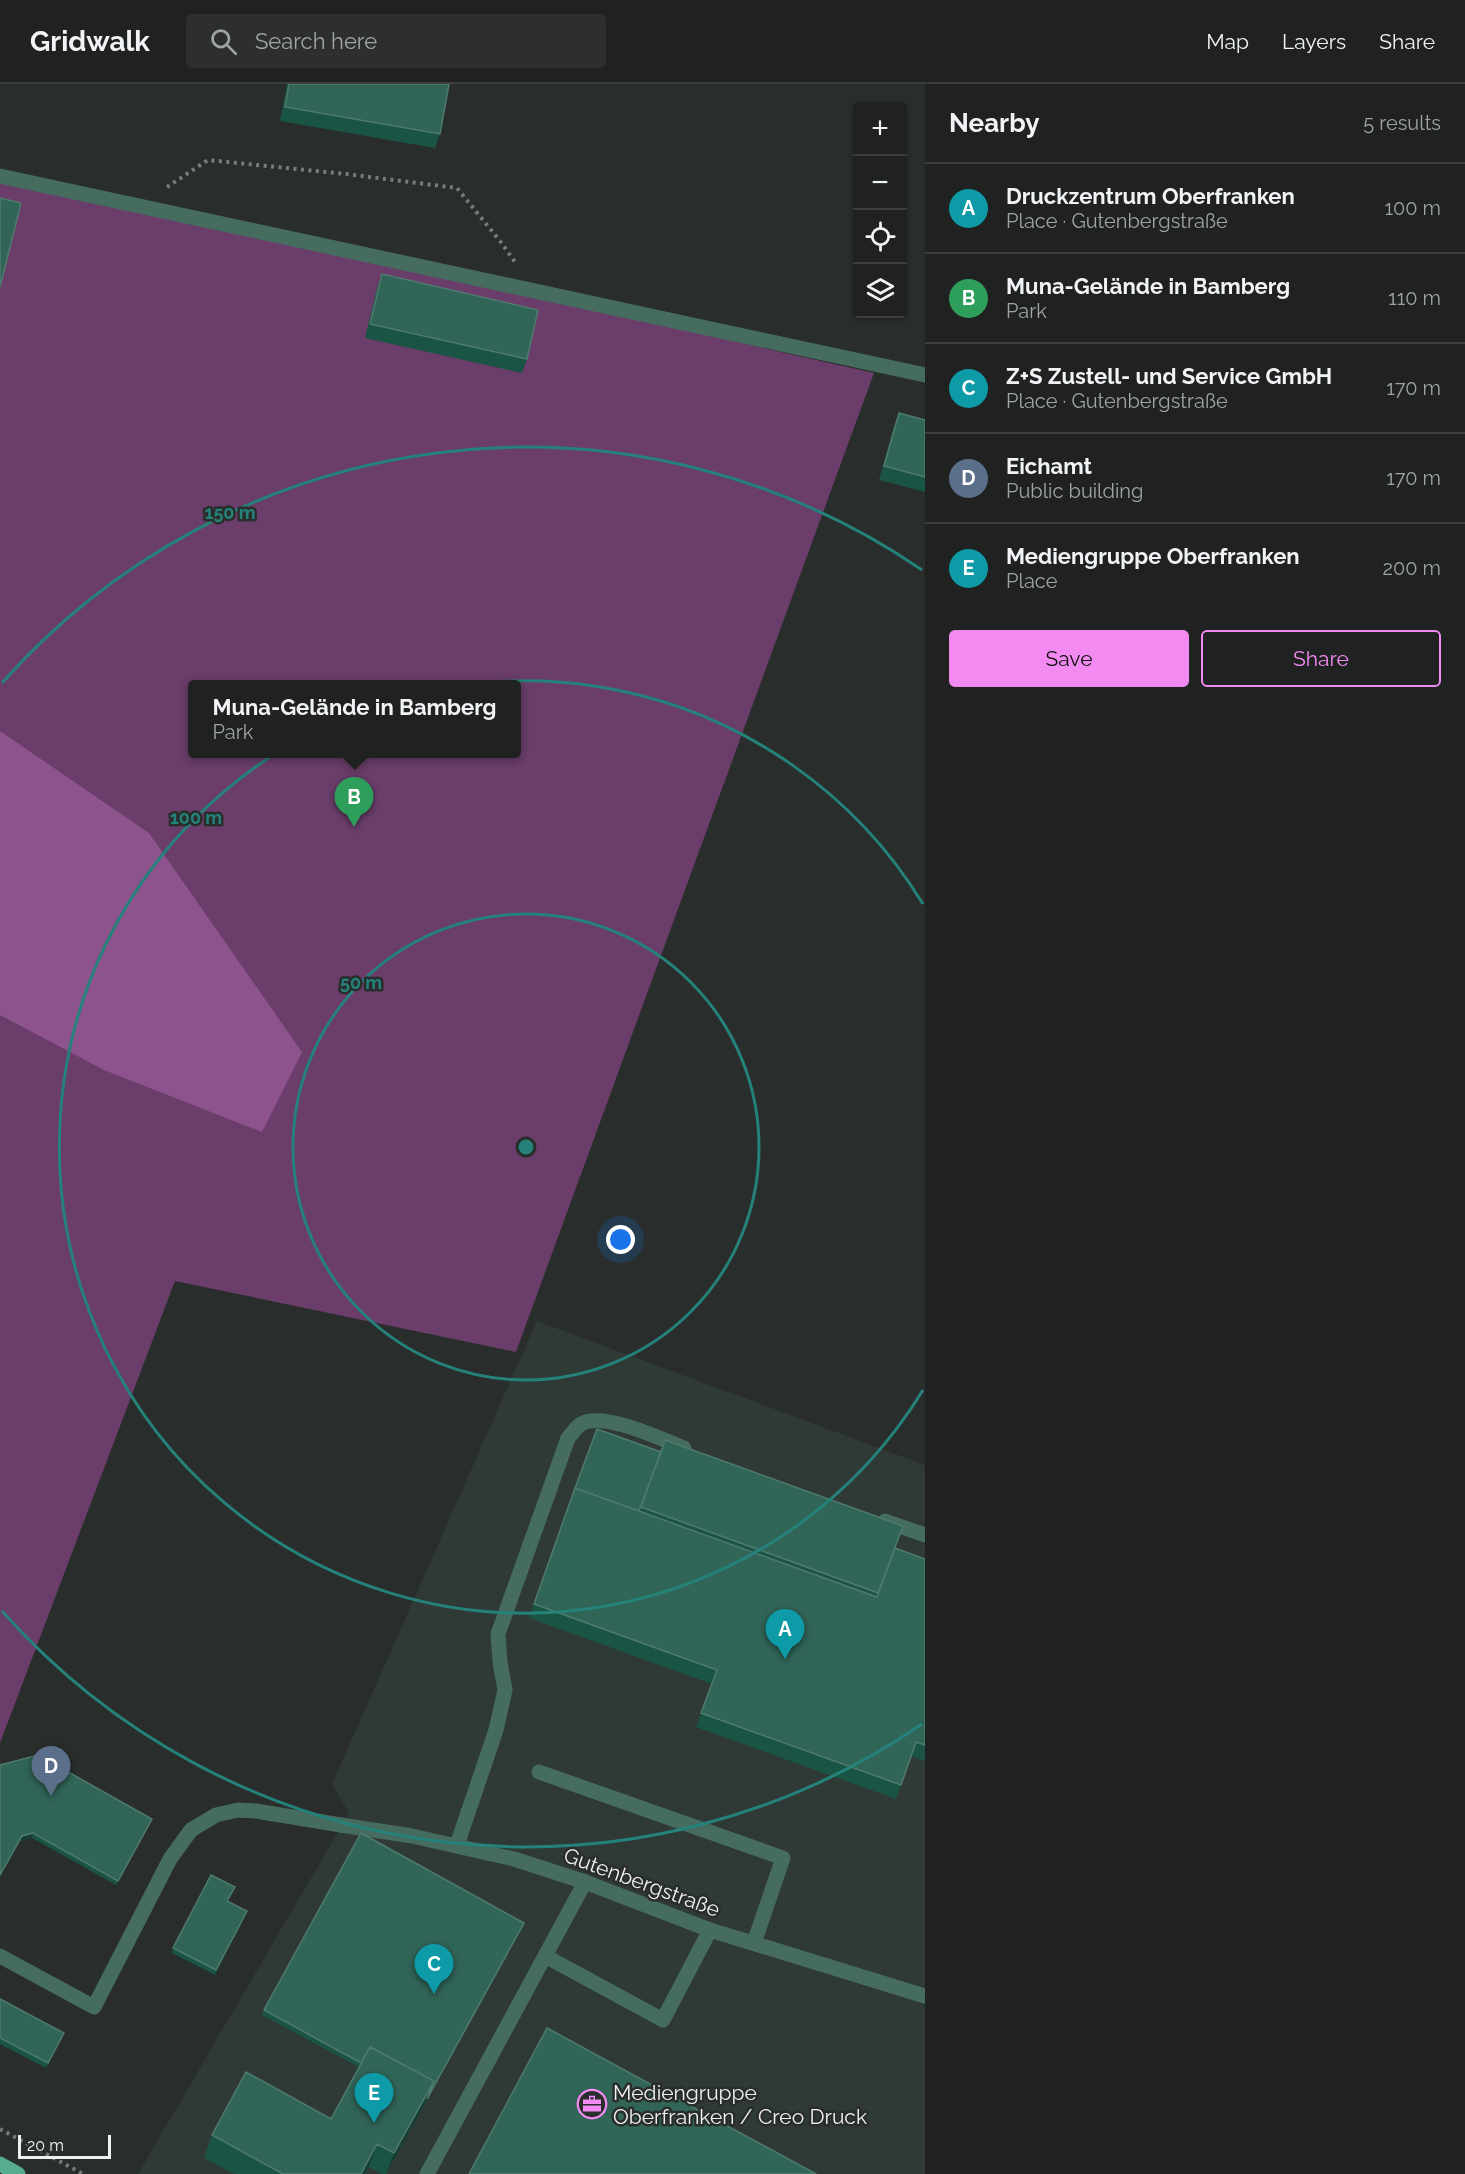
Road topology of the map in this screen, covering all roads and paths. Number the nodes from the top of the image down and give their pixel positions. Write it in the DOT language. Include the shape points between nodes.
graph roads {
  1 [pos="0,176"];
  2 [pos="138,206"];
  3 [pos="535,291"];
  4 [pos="925,375"];
  5 [pos="696,1452"];
  6 [pos="871,1516"];
  7 [pos="925,1535"];
  8 [pos="539,1772"];
  9 [pos="457,1845"];
  10 [pos="585,1882"];
  11 [pos="710,1930"];
  12 [pos="754,1943"];
  13 [pos="0,1956"];
  14 [pos="545,1956"];
  15 [pos="925,1996"];
  16 [pos="0,2129"];
  17 [pos="0,2164"];
  18 [pos="18,2174"];
  19 [pos="83,2174"];
  20 [pos="427,2174"];
  1 -- 2 [label="street"];
  2 -- 3 [label="street"];
  2 -- 3 [label="path" via="208,160 457,188 501,241"];
  3 -- 4 [label="street"];
  5 -- 9 [label="street" via="620,1425 594,1420 580,1424 568,1438 498,1634 505,1690 496,1730"];
  6 -- 7 [label="street"];
  8 -- 12 [label="street" via="783,1858"];
  9 -- 10 [label="street, Gutenbergstraße"];
  9 -- 13 [label="street, Gutenbergstraße" via="256,1811 216,1815 191,1830 170,1859 94,2007"];
  10 -- 11 [label="street, Gutenbergstraße"];
  10 -- 14 [label="street"];
  11 -- 12 [label="street, Gutenbergstraße"];
  11 -- 14 [label="street" via="663,2020"];
  12 -- 15 [label="street, Gutenbergstraße"];
  14 -- 20 [label="street"];
  16 -- 19 [label="path"];
  17 -- 18 [label="main road"];
}
